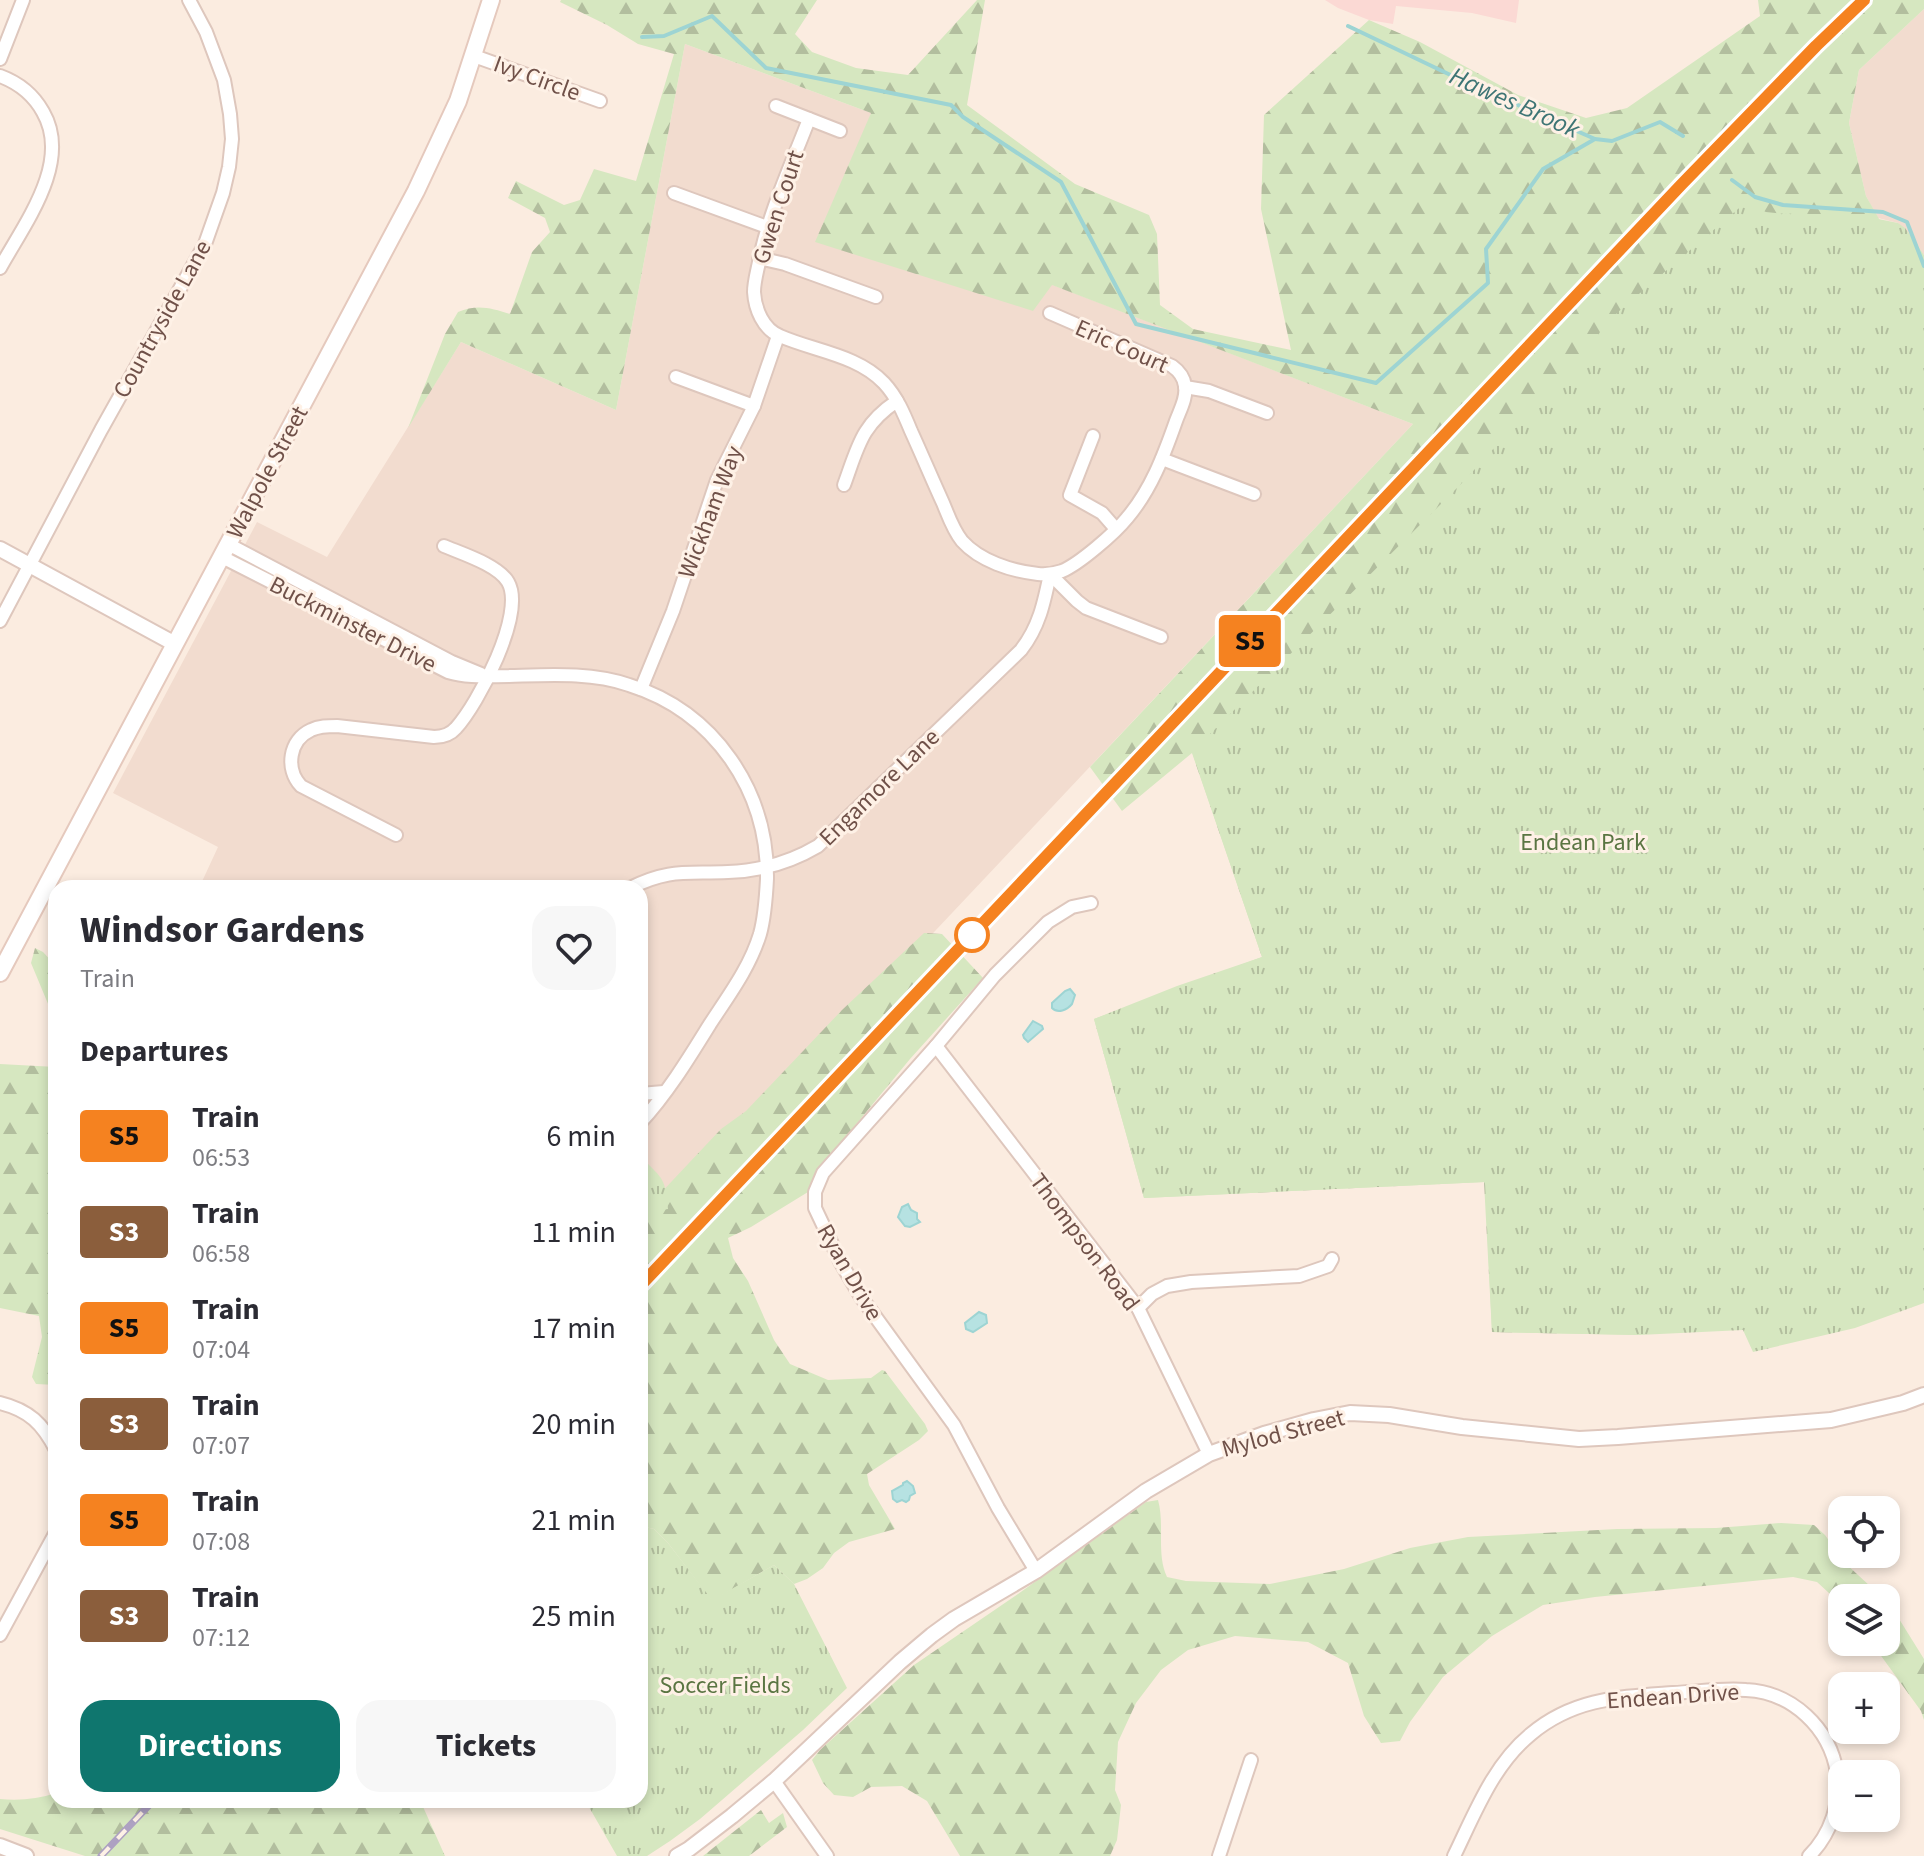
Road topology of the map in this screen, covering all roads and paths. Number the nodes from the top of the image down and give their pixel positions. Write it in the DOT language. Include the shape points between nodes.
graph roads {
  1 [pos="23,0"];
  2 [pos="189,0"];
  3 [pos="491,0"];
  4 [pos="474,56"];
  5 [pos="0,59"];
  6 [pos="0,76"];
  7 [pos="600,101"];
  8 [pos="776,106"];
  9 [pos="809,119"];
  10 [pos="840,131"];
  11 [pos="674,193"];
  12 [pos="767,227"];
  13 [pos="759,258"];
  14 [pos="0,268"];
  15 [pos="876,297"];
  16 [pos="1050,313"];
  17 [pos="778,336"];
  18 [pos="676,377"];
  19 [pos="1185,387"];
  20 [pos="897,401"];
  21 [pos="754,406"];
  22 [pos="1267,413"];
  23 [pos="1093,436"];
  24 [pos="1162,459"];
  25 [pos="844,485"];
  26 [pos="1254,494"];
  27 [pos="1116,529"];
  28 [pos="444,546"];
  29 [pos="0,549"];
  30 [pos="225,551"];
  31 [pos="30,565"];
  32 [pos="1050,574"];
  33 [pos="0,621"];
  34 [pos="1161,637"];
  35 [pos="175,644"];
  36 [pos="488,676"];
  37 [pos="641,689"];
  38 [pos="396,835"];
  39 [pos="767,867"];
  40 [pos="49,880"];
  41 [pos="647,880"];
  42 [pos="48,882"];
  43 [pos="1091,903"];
  44 [pos="0,973"];
  45 [pos="936,1046"];
  46 [pos="664,1092"];
  47 [pos="648,1093"];
  48 [pos="648,1113"];
  49 [pos="1332,1259"];
  50 [pos="1138,1308"];
  51 [pos="1924,1395"];
  52 [pos="0,1403"];
  53 [pos="48,1435"];
  54 [pos="1209,1454"];
  55 [pos="48,1547"];
  56 [pos="1036,1571"];
  57 [pos="0,1635"];
  58 [pos="1251,1760"];
  59 [pos="774,1781"];
  60 [pos="6,1851"];
  61 [pos="26,1856"];
  62 [pos="677,1856"];
  63 [pos="827,1856"];
  64 [pos="1219,1856"];
  65 [pos="1454,1856"];
  66 [pos="1809,1856"];
  1 -- 5 [label="street"];
  2 -- 31 [label="street, Countryside Lane" via="224,80 230,114 232,139 223,193 205,244"];
  3 -- 4 [label="main road, Walpole Street"];
  4 -- 7 [label="street, Ivy Circle"];
  4 -- 30 [label="main road, Walpole Street" via="416,191"];
  6 -- 14 [label="street" via="26,90 39,106 50,124 53,145 46,185"];
  8 -- 9 [label="street"];
  9 -- 10 [label="street"];
  9 -- 12 [label="street, Gwen Court"];
  11 -- 12 [label="street"];
  12 -- 13 [label="street, Gwen Court"];
  13 -- 15 [label="street"];
  13 -- 17 [label="street, Gwen Court" via="756,304"];
  16 -- 19 [label="street, Eric Court" via="1172,366"];
  17 -- 20 [label="street" via="864,368 884,382"];
  17 -- 21 [label="street, Wickham Way"];
  18 -- 21 [label="street"];
  19 -- 22 [label="street"];
  19 -- 24 [label="street"];
  20 -- 25 [label="street" via="864,432"];
  20 -- 32 [label="street" via="959,538 987,559"];
  21 -- 37 [label="street, Wickham Way" via="717,480"];
  23 -- 27 [label="street" via="1070,495 1102,513"];
  24 -- 26 [label="street"];
  24 -- 27 [label="street" via="1140,501"];
  27 -- 32 [label="street" via="1070,567"];
  28 -- 36 [label="street" via="502,574 509,584 512,606"];
  29 -- 31 [label="street"];
  30 -- 35 [label="main road, Walpole Street"];
  30 -- 36 [label="street, Buckminster Drive" via="434,666 459,675"];
  31 -- 33 [label="street, Countryside Lane"];
  31 -- 35 [label="street"];
  32 -- 34 [label="street" via="1086,608"];
  32 -- 39 [label="street, Engamore Lane" via="1039,620 1021,650 829,837 795,859"];
  35 -- 40 [label="main road, Walpole Street"];
  36 -- 37 [label="street, Buckminster Drive" via="590,677"];
  36 -- 38 [label="street" via="456,728 442,737 327,726 308,731 295,743 292,771 301,786"];
  37 -- 39 [label="street, Buckminster Drive" via="695,721 733,762 759,816"];
  39 -- 41 [label="street, Engamore Lane"];
  39 -- 46 [label="street, Buckminster Drive" via="764,915 752,955"];
  42 -- 44 [label="main road, Walpole Street"];
  43 -- 45 [label="street, Ryan Drive" via="1072,907 1048,922"];
  45 -- 50 [label="street, Thompson Road"];
  45 -- 56 [label="street, Ryan Drive" via="823,1173 815,1208 861,1297 954,1425"];
  46 -- 47 [label="street"];
  46 -- 48 [label="street, Buckminster Drive"];
  49 -- 50 [label="street" via="1328,1266 1299,1276 1167,1286"];
  50 -- 54 [label="street, Thompson Road"];
  51 -- 54 [label="street, Mylod Street" via="1831,1420 1579,1439 1350,1413"];
  52 -- 53 [label="street" via="25,1412"];
  54 -- 56 [label="street, Mylod Street" via="1146,1491"];
  55 -- 57 [label="street"];
  56 -- 59 [label="street, Mylod Street" via="932,1635"];
  58 -- 64 [label="street"];
  59 -- 62 [label="street, Mylod Street"];
  59 -- 63 [label="street"];
  60 -- 61 [label="street"];
  65 -- 66 [label="street, Endean Drive" via="1507,1758 1557,1716 1620,1696 1746,1690 1775,1696 1801,1711 1831,1750 1836,1808 1825,1836"];
}
